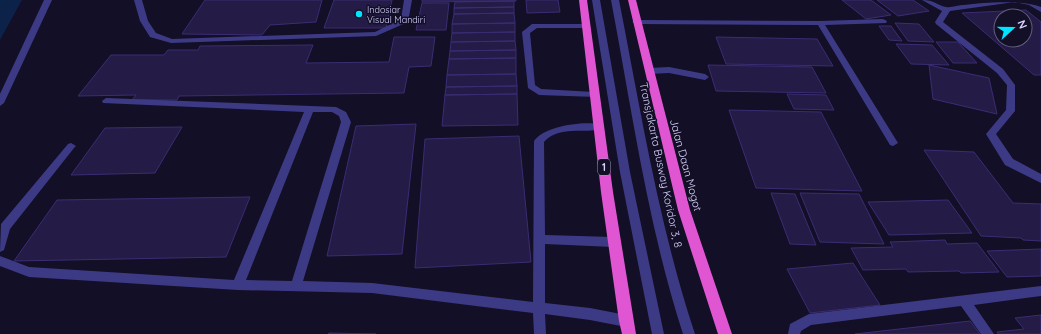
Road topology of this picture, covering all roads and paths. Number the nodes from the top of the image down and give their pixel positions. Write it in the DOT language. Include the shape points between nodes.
graph roads {
  1 [pos="48,0"];
  2 [pos="138,0"];
  3 [pos="408,0"];
  4 [pos="583,0"];
  5 [pos="596,0"];
  6 [pos="614,0"];
  7 [pos="632,0"];
  8 [pos="926,0"];
  9 [pos="1013,0"];
  10 [pos="1017,0"];
  11 [pos="946,10"];
  12 [pos="1041,10"];
  13 [pos="883,21"];
  14 [pos="636,22"];
  15 [pos="820,23"];
  16 [pos="586,26"];
  17 [pos="649,70"];
  18 [pos="705,77"];
  19 [pos="594,95"];
  20 [pos="106,101"];
  21 [pos="0,103"];
  22 [pos="310,109"];
  23 [pos="599,127"];
  24 [pos="893,143"];
  25 [pos="71,146"];
  26 [pos="1041,179"];
  27 [pos="539,240"];
  28 [pos="614,242"];
  29 [pos="0,247"];
  30 [pos="0,261"];
  31 [pos="238,285"];
  32 [pos="296,286"];
  33 [pos="1041,291"];
  34 [pos="964,300"];
  35 [pos="539,308"];
  36 [pos="626,321"];
  37 [pos="540,334"];
  38 [pos="629,334"];
  39 [pos="658,334"];
  40 [pos="689,334"];
  41 [pos="724,334"];
  42 [pos="794,334"];
  43 [pos="988,334"];
  1 -- 21 [label="street"];
  2 -- 3 [label="street" via="144,21 153,35 171,41 376,34 405,20"];
  4 -- 16 [label="highway, 1"];
  5 -- 39 [label="street" via="625,172"];
  6 -- 40 [label="street, Transjakarta Busway Koridor 3, 8" via="653,194 677,297"];
  7 -- 14 [label="highway, Jalan Daan Mogot"];
  8 -- 11 [label="street"];
  9 -- 11 [label="street"];
  10 -- 12 [label="street" via="1031,3"];
  11 -- 26 [label="street" via="939,22 1000,71 1011,85 1010,111 991,134 1009,162"];
  13 -- 15 [label="street"];
  14 -- 15 [label="street"];
  14 -- 17 [label="highway, Jalan Daan Mogot"];
  15 -- 24 [label="street"];
  16 -- 19 [label="highway, 1"];
  16 -- 19 [label="street" via="535,26 526,32 532,86 539,92"];
  17 -- 18 [label="street" via="669,70"];
  17 -- 41 [label="highway, Jalan Daan Mogot" via="684,210"];
  19 -- 23 [label="highway, 1"];
  20 -- 22 [label="street"];
  22 -- 31 [label="street"];
  22 -- 32 [label="street" via="333,109 343,114 346,122"];
  23 -- 27 [label="street" via="555,130 544,135 539,141"];
  23 -- 28 [label="highway, 1"];
  25 -- 29 [label="street" via="5,227"];
  27 -- 28 [label="street"];
  27 -- 35 [label="street"];
  28 -- 36 [label="highway, 1"];
  30 -- 31 [label="street" via="30,272"];
  31 -- 32 [label="street"];
  32 -- 35 [label="street" via="372,288"];
  33 -- 34 [label="street"];
  34 -- 42 [label="street" via="809,320 795,328"];
  34 -- 43 [label="street"];
  35 -- 36 [label="street"];
  35 -- 37 [label="street"];
  36 -- 38 [label="highway, 1"];
}
